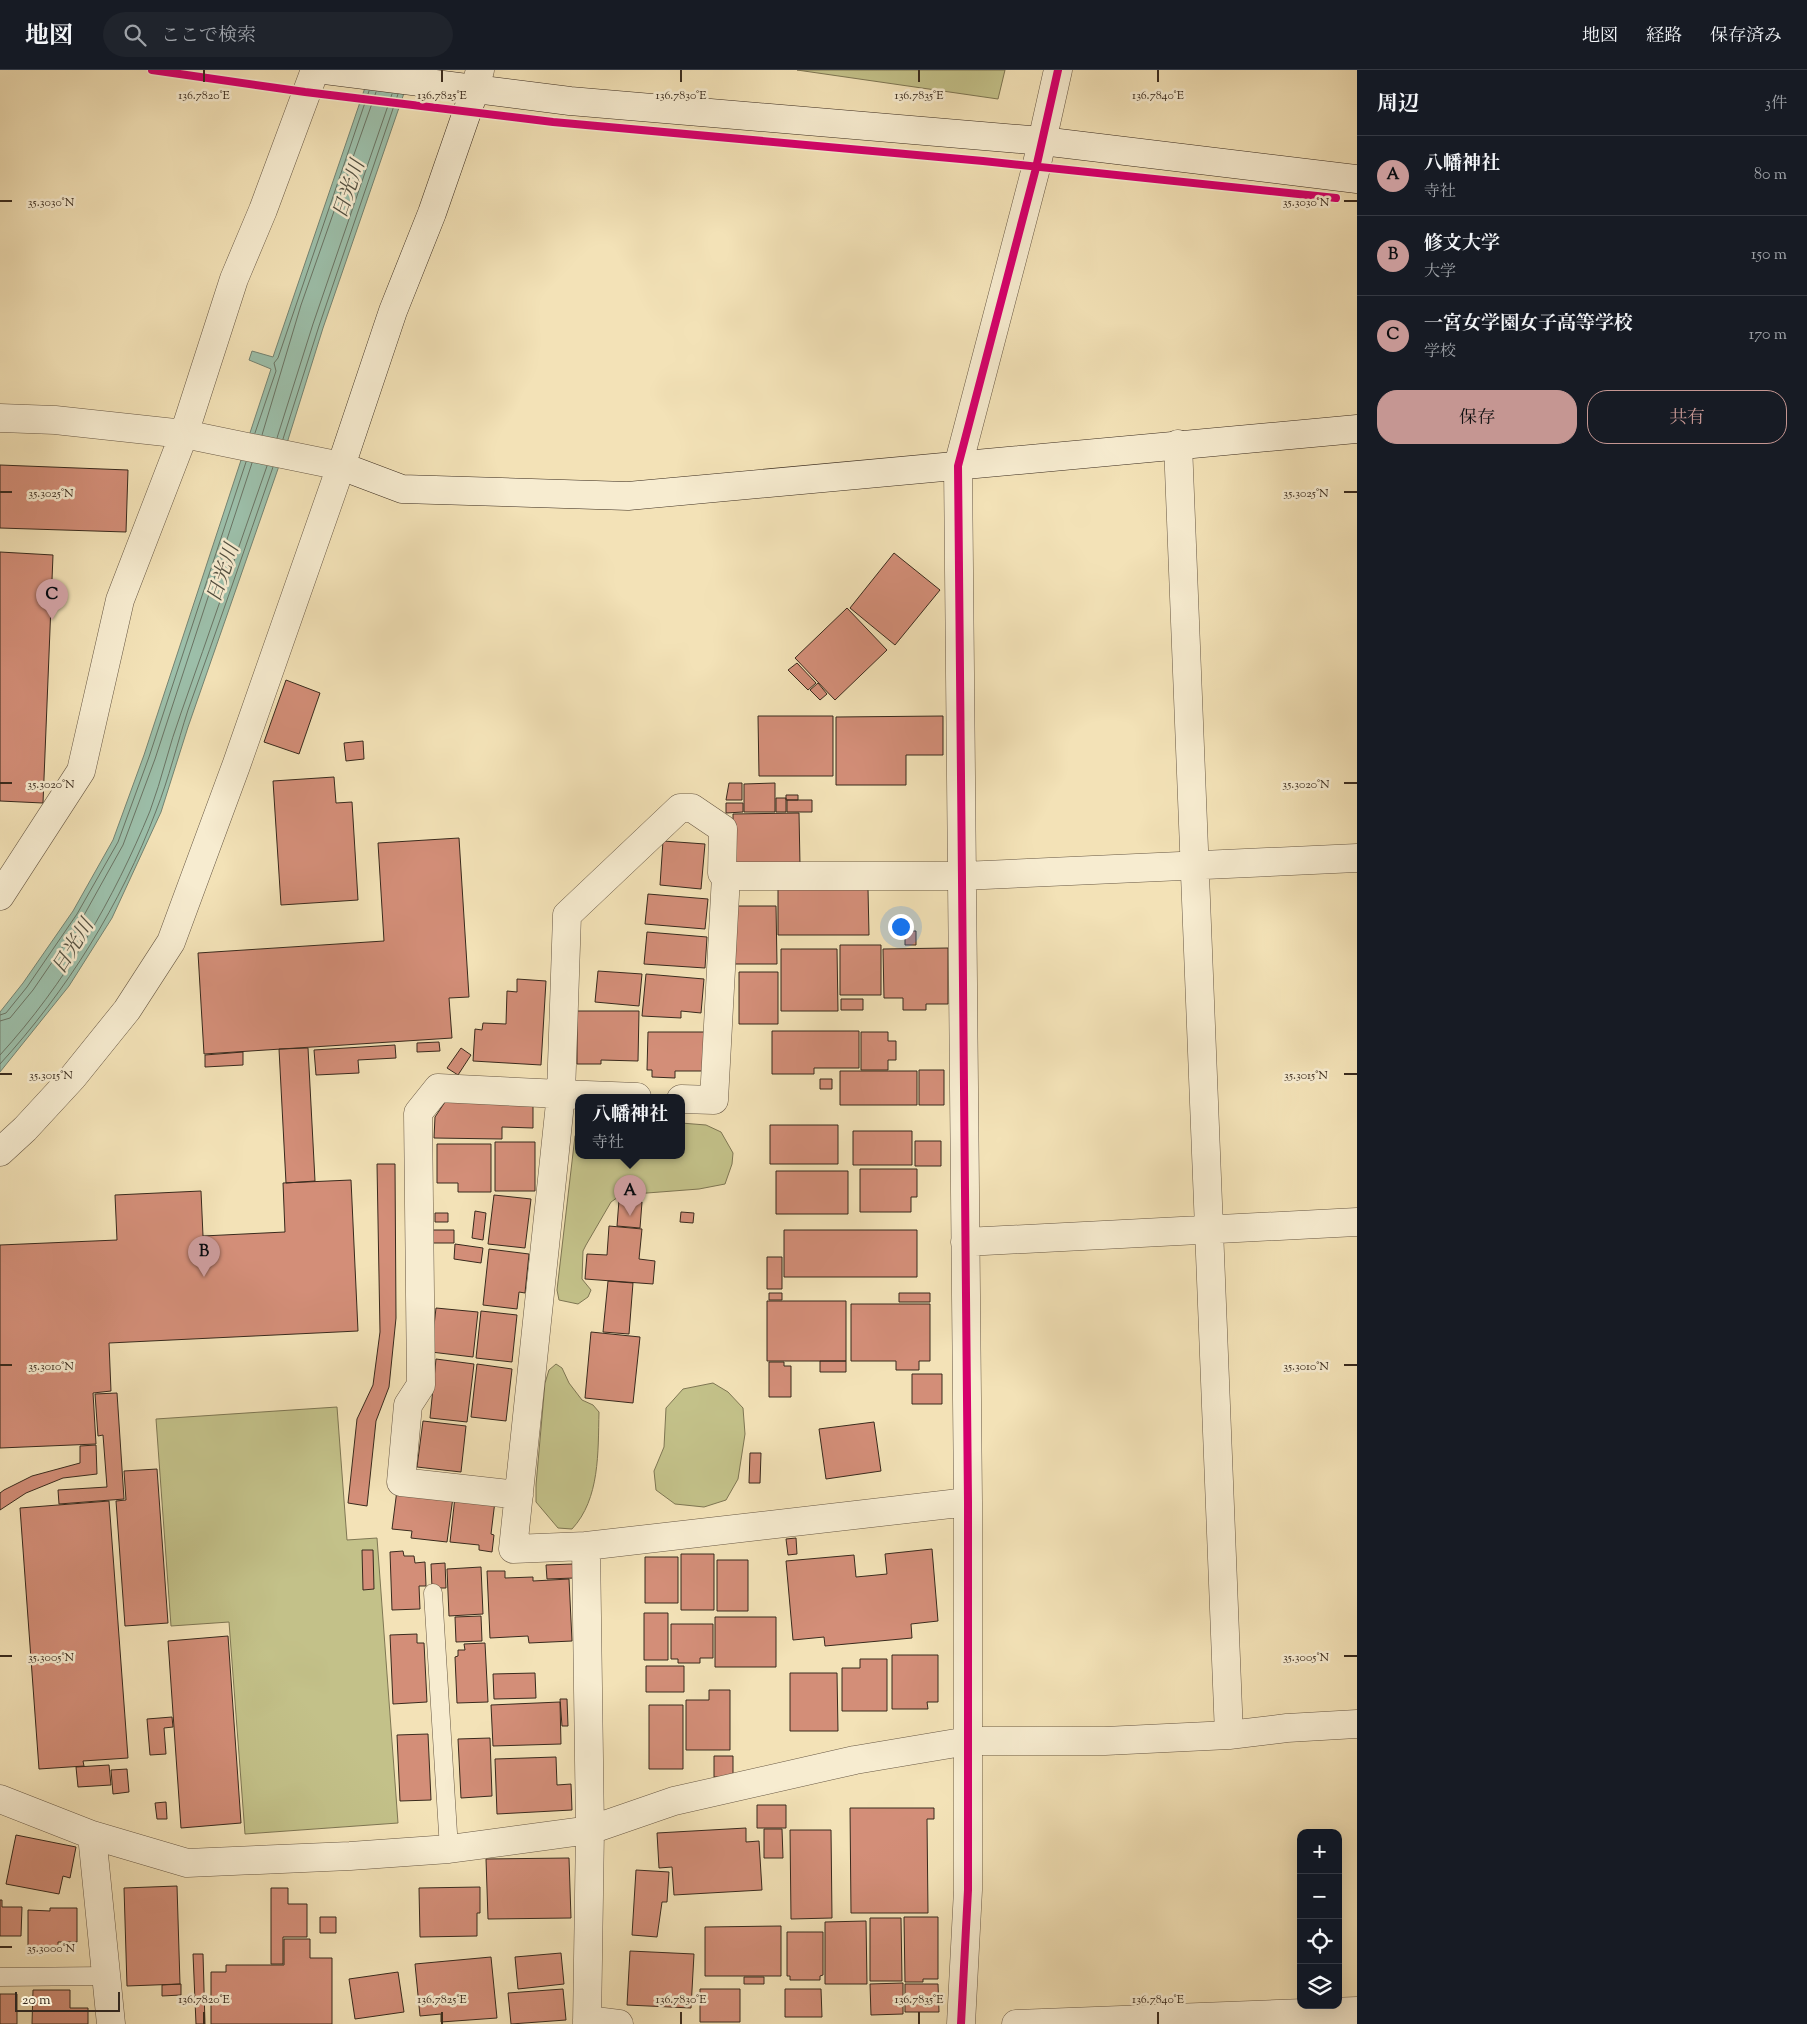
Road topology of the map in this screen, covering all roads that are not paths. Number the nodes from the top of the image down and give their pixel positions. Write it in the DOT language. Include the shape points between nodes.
graph roads {
  1 [pos="315,70"];
  2 [pos="1058,70"];
  3 [pos="336,72"];
  4 [pos="478,80"];
  5 [pos="1042,141"];
  6 [pos="1357,179"];
  7 [pos="0,418"];
  8 [pos="1357,429"];
  9 [pos="190,436"];
  10 [pos="1178,444"];
  11 [pos="332,464"];
  12 [pos="958,466"];
  13 [pos="1357,858"];
  14 [pos="1195,865"];
  15 [pos="726,876"];
  16 [pos="962,876"];
  17 [pos="0,896"];
  18 [pos="561,1094"];
  19 [pos="575,1095"];
  20 [pos="685,1099"];
  21 [pos="0,1152"];
  22 [pos="1357,1222"];
  23 [pos="1209,1230"];
  24 [pos="965,1242"];
  25 [pos="519,1495"];
  26 [pos="968,1502"];
  27 [pos="586,1546"];
  28 [pos="433,1593"];
  29 [pos="1357,1724"];
  30 [pos="1229,1735"];
  31 [pos="968,1741"];
  32 [pos="0,1799"];
  33 [pos="590,1830"];
  34 [pos="92,1835"];
  35 [pos="449,1849"];
  36 [pos="107,1976"];
  37 [pos="0,1977"];
  38 [pos="1357,2012"];
  39 [pos="587,2022"];
  40 [pos="110,2024"];
  41 [pos="619,2024"];
  42 [pos="961,2024"];
  43 [pos="1016,2024"];
  1 -- 9 [label="street" via="234,279"];
  2 -- 5 [label="street"];
  3 -- 4 [label="street" via="422,83"];
  4 -- 5 [label="street" via="589,103"];
  4 -- 11 [label="street" via="432,213"];
  5 -- 6 [label="street"];
  5 -- 12 [label="street"];
  7 -- 9 [label="street" via="55,420"];
  8 -- 10 [label="street"];
  9 -- 11 [label="street"];
  9 -- 17 [label="street" via="120,600 81,771"];
  10 -- 12 [label="street"];
  10 -- 14 [label="street"];
  11 -- 12 [label="street" via="402,489 628,496"];
  11 -- 21 [label="street" via="236,766 171,942 127,1010 73,1077"];
  12 -- 16 [label="street"];
  13 -- 14 [label="street"];
  14 -- 16 [label="street"];
  14 -- 23 [label="street"];
  15 -- 16 [label="street"];
  15 -- 18 [label="street" via="722,873 723,829 692,808 680,808 567,915"];
  15 -- 20 [label="street" via="714,1100"];
  16 -- 24 [label="street"];
  18 -- 19 [label="street"];
  18 -- 25 [label="street"];
  18 -- 25 [label="street" via="438,1088 418,1113 421,1385 408,1405 401,1482"];
  22 -- 23 [label="street"];
  23 -- 24 [label="street"];
  23 -- 30 [label="street"];
  24 -- 26 [label="street"];
  25 -- 27 [label="street" via="513,1549"];
  26 -- 27 [label="street"];
  26 -- 31 [label="street"];
  27 -- 33 [label="street"];
  28 -- 35 [label="lane"];
  29 -- 30 [label="street"];
  30 -- 31 [label="street" via="1105,1741"];
  31 -- 33 [label="street" via="855,1760 674,1801"];
  31 -- 42 [label="street" via="968,1890"];
  32 -- 34 [label="street"];
  33 -- 35 [label="street"];
  33 -- 39 [label="street"];
  34 -- 35 [label="street" via="187,1863"];
  34 -- 36 [label="street"];
  36 -- 37 [label="lane"];
  36 -- 40 [label="street"];
  38 -- 43 [label="street"];
  39 -- 41 [label="street"];
}
